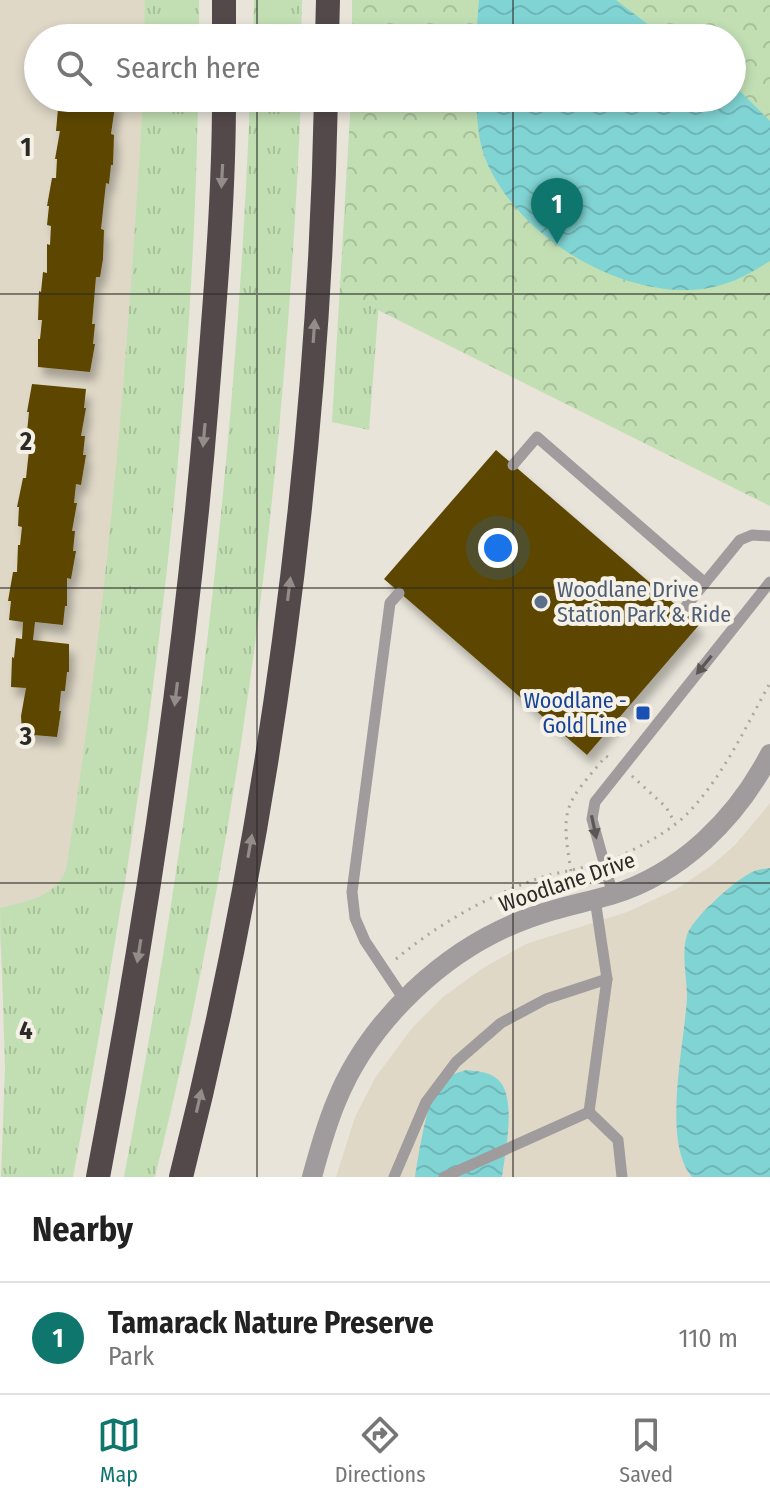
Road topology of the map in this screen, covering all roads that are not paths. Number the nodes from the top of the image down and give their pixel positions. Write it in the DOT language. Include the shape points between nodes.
graph roads {
  1 [pos="224,0"];
  2 [pos="328,0"];
  3 [pos="224,24"];
  4 [pos="327,24"];
  5 [pos="223,112"];
  6 [pos="325,112"];
  7 [pos="513,465"];
  8 [pos="770,536"];
  9 [pos="770,582"];
  10 [pos="705,583"];
  11 [pos="399,593"];
  12 [pos="682,611"];
  13 [pos="770,754"];
  14 [pos="604,897"];
  15 [pos="607,979"];
  16 [pos="405,1001"];
  17 [pos="589,1112"];
  18 [pos="317,1176"];
  19 [pos="98,1177"];
  20 [pos="181,1177"];
  21 [pos="394,1177"];
  22 [pos="444,1177"];
  23 [pos="622,1177"];
  1 -- 3 [label="highway"];
  2 -- 4 [label="highway"];
  5 -- 19 [label="highway, one-way" via="211,342 187,606 147,902"];
  20 -- 6 [label="highway, one-way" via="240,905 284,629 311,378"];
  7 -- 10 [label="lane" via="537,437"];
  8 -- 10 [label="lane" via="740,540"];
  9 -- 14 [label="lane, one-way" via="595,802"];
  10 -- 12 [label="lane"];
  11 -- 16 [label="lane" via="390,603 352,892 365,941"];
  13 -- 14 [label="street, Woodlane Drive" via="736,808 707,838 648,880"];
  14 -- 15 [label="lane"];
  14 -- 16 [label="street, Woodlane Drive" via="527,918 487,936"];
  15 -- 17 [label="lane"];
  15 -- 21 [label="lane" via="546,999 501,1023 456,1062 426,1102"];
  16 -- 18 [label="street, Woodlane Drive" via="360,1056 337,1099"];
  17 -- 22 [label="lane"];
  17 -- 23 [label="lane" via="618,1140"];
}
